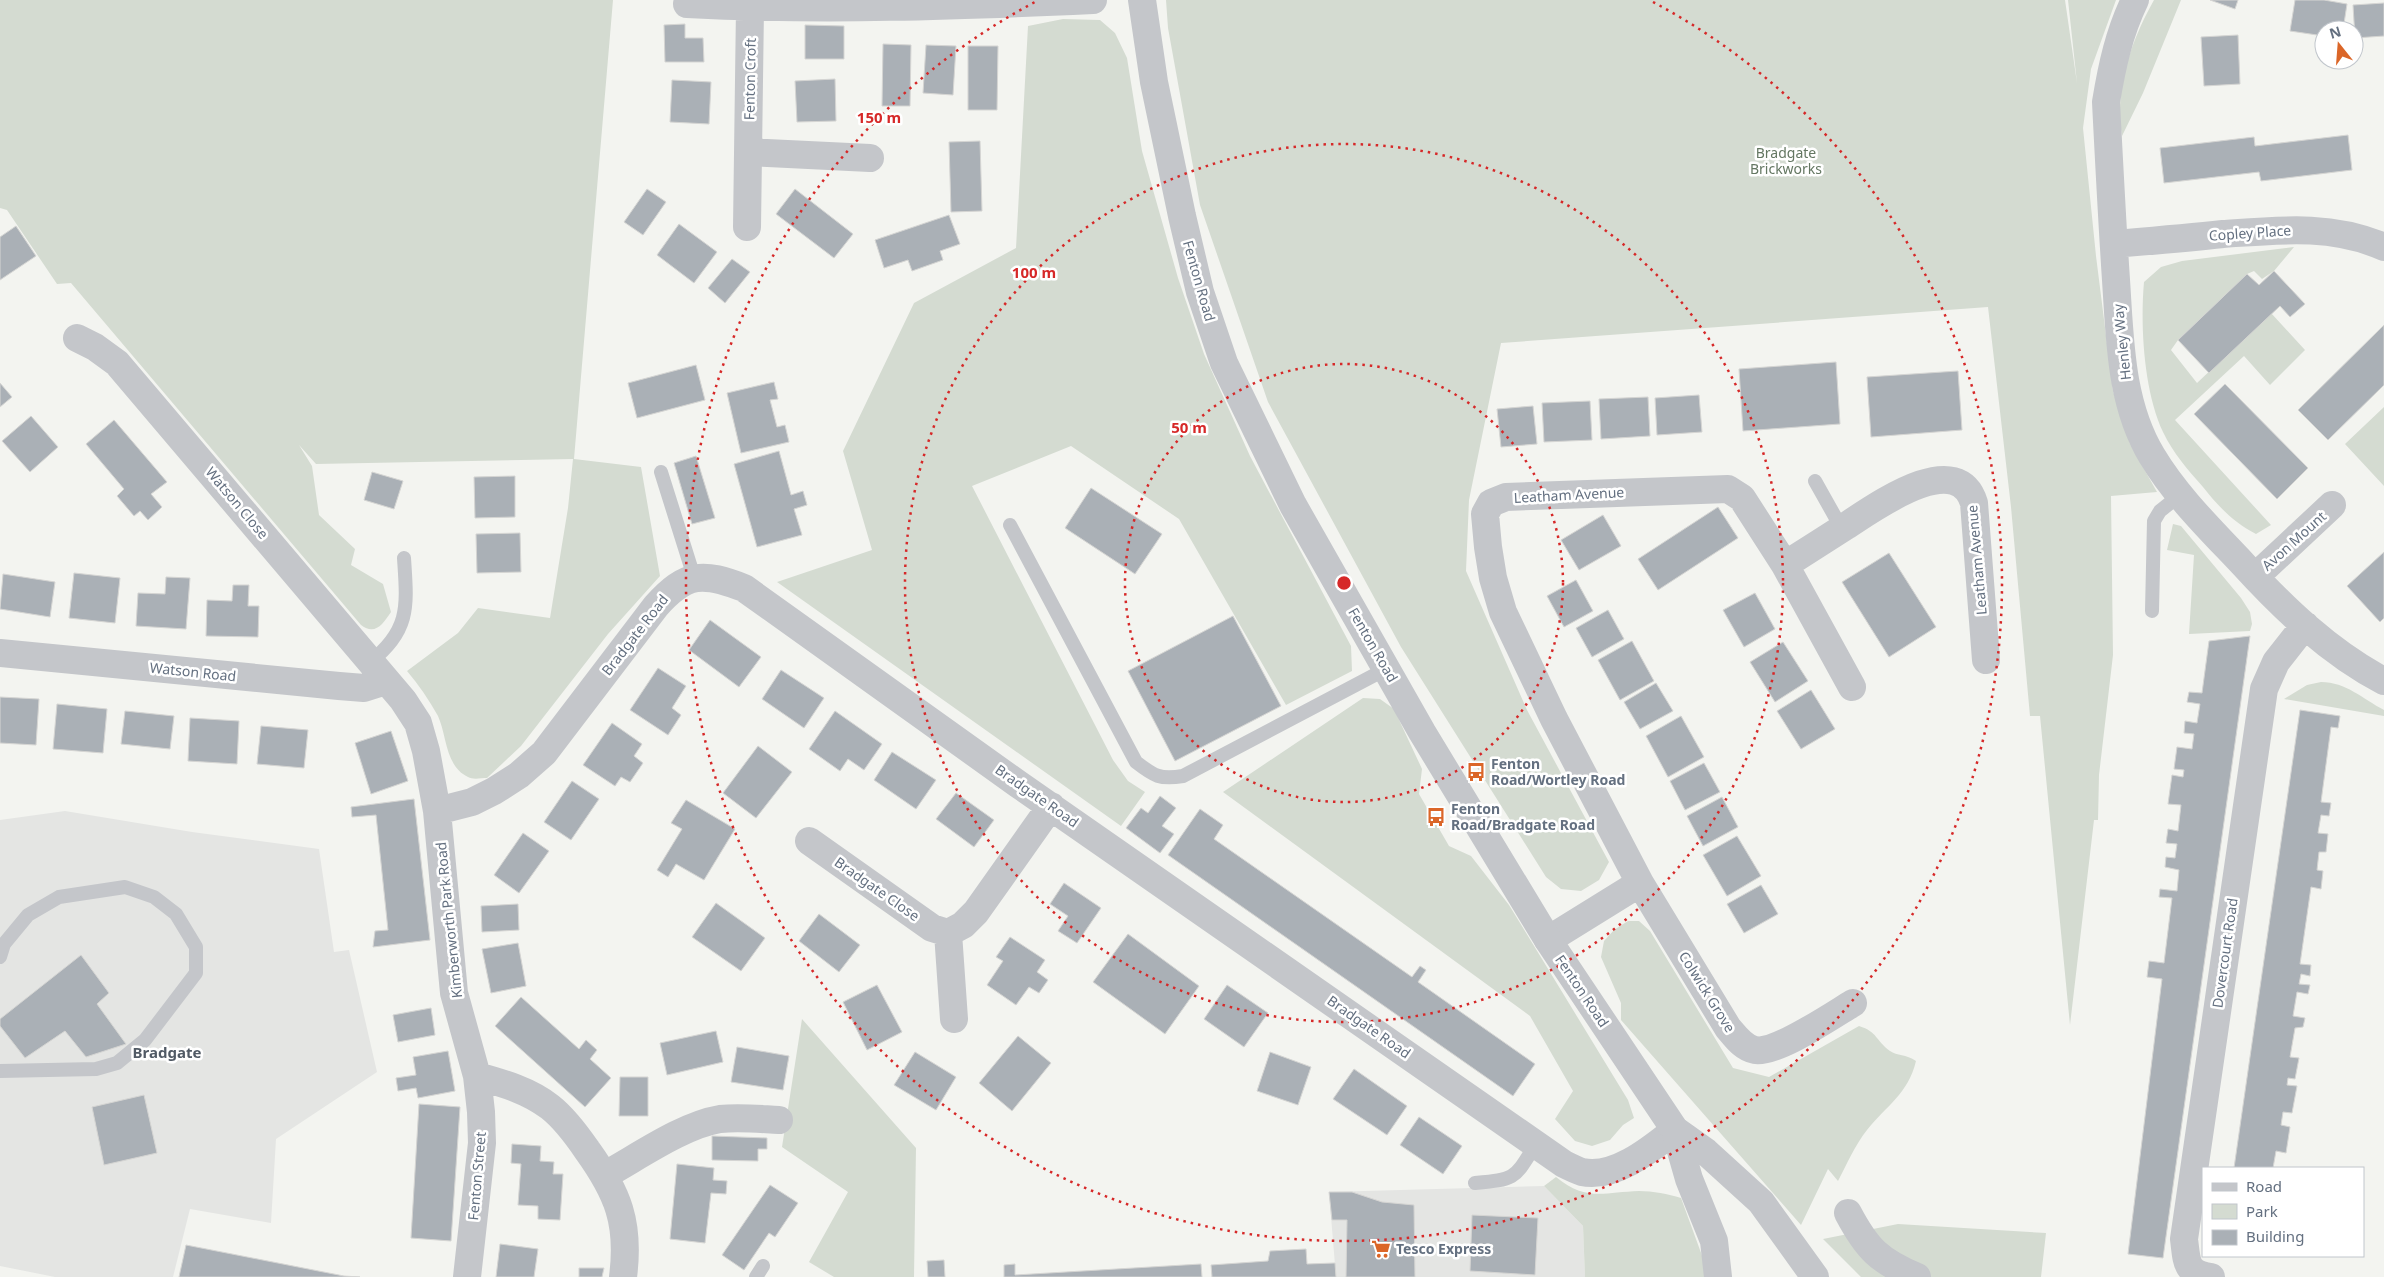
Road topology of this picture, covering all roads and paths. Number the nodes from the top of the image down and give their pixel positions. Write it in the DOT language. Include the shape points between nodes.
graph roads {
  1 [pos="1093,0"];
  2 [pos="1142,0"];
  3 [pos="2135,0"];
  4 [pos="687,4"];
  5 [pos="750,7"];
  6 [pos="749,152"];
  7 [pos="870,158"];
  8 [pos="747,227"];
  9 [pos="2114,244"];
  10 [pos="2384,247"];
  11 [pos="78,338"];
  12 [pos="662,472"];
  13 [pos="1815,481"];
  14 [pos="2180,495"];
  15 [pos="2332,505"];
  16 [pos="1010,526"];
  17 [pos="1842,529"];
  18 [pos="404,558"];
  19 [pos="1784,565"];
  20 [pos="694,577"];
  21 [pos="2255,577"];
  22 [pos="2152,611"];
  23 [pos="2305,625"];
  24 [pos="0,653"];
  25 [pos="1986,660"];
  26 [pos="1386,669"];
  27 [pos="378,671"];
  28 [pos="2384,680"];
  29 [pos="1852,687"];
  30 [pos="1051,806"];
  31 [pos="438,811"];
  32 [pos="809,841"];
  33 [pos="1640,883"];
  34 [pos="948,933"];
  35 [pos="1548,940"];
  36 [pos="0,957"];
  37 [pos="1853,1003"];
  38 [pos="954,1019"];
  39 [pos="0,1071"];
  40 [pos="476,1076"];
  41 [pos="779,1120"];
  42 [pos="1675,1130"];
  43 [pos="1536,1144"];
  44 [pos="605,1175"];
  45 [pos="1475,1183"];
  46 [pos="1848,1213"];
  47 [pos="467,1277"];
  48 [pos="623,1277"];
  49 [pos="1718,1277"];
  50 [pos="1815,1277"];
  51 [pos="1917,1277"];
  52 [pos="2211,1277"];
  1 -- 5 [label="street" via="930,8"];
  2 -- 26 [label="street, Fenton Road" via="1154,82 1182,216 1200,292 1224,363 1293,504"];
  3 -- 9 [label="street, Henley Way" via="2124,22 2112,64 2106,102"];
  4 -- 5 [label="street"];
  5 -- 6 [label="street, Fenton Croft"];
  6 -- 7 [label="street"];
  6 -- 8 [label="street, Fenton Croft"];
  9 -- 10 [label="street, Copley Place" via="2302,229 2344,233"];
  9 -- 14 [label="street, Henley Way" via="2122,369 2134,414 2152,455"];
  11 -- 27 [label="street, Watson Close" via="117,362"];
  12 -- 20 [label="lane"];
  13 -- 17 [label="lane"];
  14 -- 21 [label="street, Henley Way"];
  14 -- 22 [label="lane" via="2160,510 2154,521"];
  15 -- 21 [label="street, Avon Mount"];
  16 -- 26 [label="lane" via="1136,762 1151,774 1166,779 1183,776"];
  17 -- 19 [label="street, Leatham Avenue"];
  17 -- 25 [label="street, Leatham Avenue" via="1898,492 1944,480 1963,485 1971,493 1974,503"];
  18 -- 27 [label="lane" via="404,619"];
  19 -- 29 [label="street, Leatham Avenue"];
  19 -- 33 [label="street, Leatham Avenue" via="1742,498 1728,489 1506,497 1491,503 1485,514 1493,578 1503,612 1554,719"];
  20 -- 30 [label="street, Bradgate Road" via="718,578 744,588"];
  20 -- 31 [label="street, Bradgate Road" via="672,588 656,606 544,753 494,791 472,802"];
  21 -- 23 [label="street, Henley Way"];
  23 -- 28 [label="street, Henley Way" via="2355,665"];
  23 -- 52 [label="street, Dovercourt Road" via="2276,662 2264,689 2184,1239 2186,1260 2196,1275"];
  24 -- 27 [label="street, Watson Road" via="364,688"];
  26 -- 35 [label="street, Fenton Road"];
  27 -- 31 [label="street, Kimberworth Park Road" via="418,723"];
  30 -- 34 [label="street" via="976,912 963,925"];
  30 -- 43 [label="street, Bradgate Road"];
  31 -- 40 [label="street, Kimberworth Park Road" via="454,993"];
  32 -- 34 [label="street, Bradgate Close" via="932,928"];
  33 -- 35 [label="street"];
  33 -- 37 [label="street, Colwick Grove" via="1728,1028 1745,1046 1755,1050 1774,1049"];
  34 -- 38 [label="street"];
  35 -- 42 [label="street, Fenton Road"];
  36 -- 39 [label="lane" via="4,944 28,915 59,897 125,887 154,897 176,914 196,947 196,973 145,1040 117,1063 96,1069"];
  40 -- 44 [label="street" via="501,1082 550,1107 574,1131"];
  40 -- 47 [label="street, Fenton Street" via="482,1143"];
  41 -- 44 [label="street" via="738,1118 701,1125"];
  42 -- 43 [label="street, Bradgate Road" via="1647,1153 1621,1166 1601,1171 1583,1172 1564,1164"];
  42 -- 49 [label="street, Fenton Road" via="1689,1179 1714,1241"];
  42 -- 50 [label="street, Fenton Road" via="1706,1152 1761,1202"];
  43 -- 45 [label="lane" via="1519,1173 1505,1180"];
  44 -- 48 [label="street" via="618,1200 624,1230"];
  46 -- 51 [label="street" via="1872,1252 1895,1268"];
}
